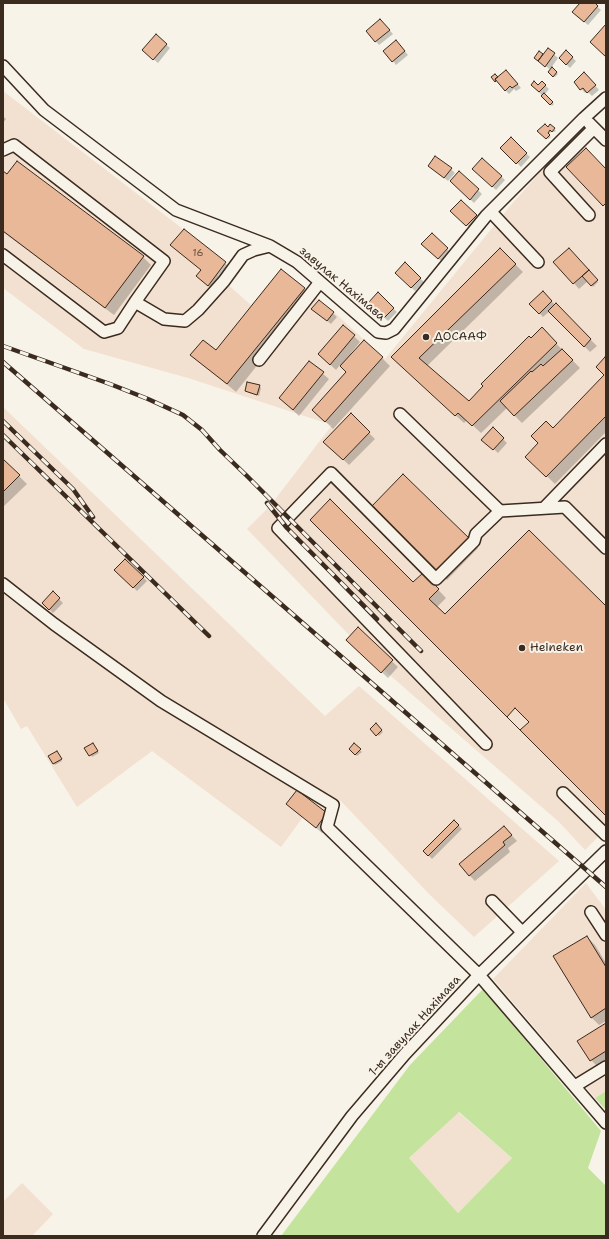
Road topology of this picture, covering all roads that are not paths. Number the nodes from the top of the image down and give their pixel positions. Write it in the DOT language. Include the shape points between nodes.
graph roads {
  1 [pos="3,66"];
  2 [pos="606,98"];
  3 [pos="584,118"];
  4 [pos="594,128"];
  5 [pos="606,140"];
  6 [pos="3,150"];
  7 [pos="491,212"];
  8 [pos="589,215"];
  9 [pos="270,246"];
  10 [pos="3,255"];
  11 [pos="538,262"];
  12 [pos="320,282"];
  13 [pos="135,302"];
  14 [pos="258,360"];
  15 [pos="400,414"];
  16 [pos="606,444"];
  17 [pos="544,508"];
  18 [pos="500,511"];
  19 [pos="606,548"];
  20 [pos="3,584"];
  21 [pos="486,744"];
  22 [pos="563,793"];
  23 [pos="606,834"];
  24 [pos="606,851"];
  25 [pos="492,901"];
  26 [pos="591,912"];
  27 [pos="522,932"];
  28 [pos="606,935"];
  29 [pos="479,975"];
  30 [pos="606,1067"];
  31 [pos="575,1086"];
  32 [pos="606,1123"];
  33 [pos="263,1236"];
  1 -- 9 [label="street, завулак Нахімава" via="44,110 176,210"];
  2 -- 3 [label="street, завулак Нахімава"];
  3 -- 4 [label="street"];
  3 -- 7 [label="street, завулак Нахімава"];
  4 -- 5 [label="street"];
  4 -- 8 [label="street" via="550,172"];
  6 -- 13 [label="street" via="14,145 164,261"];
  7 -- 11 [label="street"];
  7 -- 12 [label="street, завулак Нахімава" via="394,329 386,333 378,332"];
  9 -- 12 [label="street, завулак Нахімава" via="297,262"];
  9 -- 13 [label="street" via="243,255 224,281 198,310 184,321 164,319"];
  10 -- 13 [label="street" via="104,332 118,328"];
  12 -- 14 [label="street"];
  15 -- 18 [label="street"];
  16 -- 17 [label="street"];
  17 -- 18 [label="street"];
  17 -- 19 [label="street" via="565,507"];
  18 -- 21 [label="street" via="436,579 331,473 278,528"];
  20 -- 29 [label="street" via="161,701 333,805 327,827"];
  22 -- 23 [label="street"];
  24 -- 27 [label="street, 1-ы завулак Нахімава"];
  25 -- 27 [label="street"];
  26 -- 28 [label="street"];
  27 -- 29 [label="street, 1-ы завулак Нахімава"];
  29 -- 31 [label="street"];
  29 -- 33 [label="street, 1-ы завулак Нахімава" via="405,1054 352,1116"];
  30 -- 31 [label="street"];
  31 -- 32 [label="street"];
}
